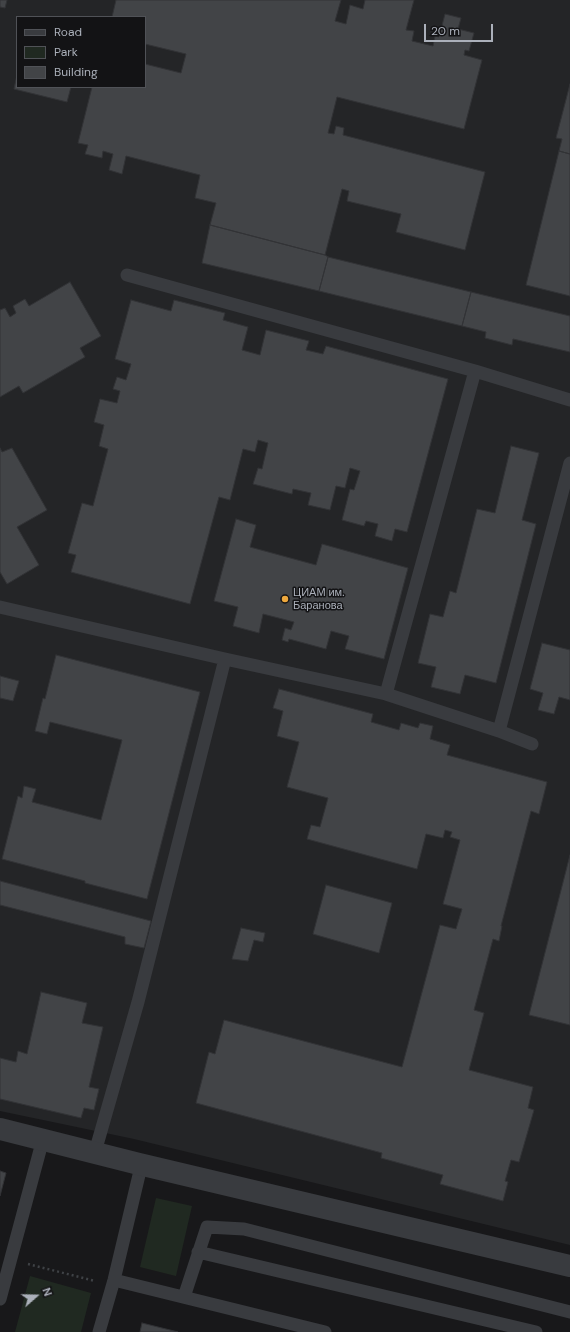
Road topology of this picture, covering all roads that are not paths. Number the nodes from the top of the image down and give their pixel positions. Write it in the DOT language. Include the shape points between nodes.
graph roads {
  1 [pos="127,275"];
  2 [pos="475,371"];
  3 [pos="570,400"];
  4 [pos="570,463"];
  5 [pos="0,607"];
  6 [pos="225,659"];
  7 [pos="386,694"];
  8 [pos="499,731"];
  9 [pos="532,744"];
  10 [pos="0,1129"];
  11 [pos="43,1140"];
  12 [pos="95,1152"];
  13 [pos="139,1164"];
  14 [pos="198,1252"];
  15 [pos="570,1266"];
  16 [pos="114,1280"];
  17 [pos="184,1297"];
  18 [pos="0,1298"];
  19 [pos="570,1312"];
  20 [pos="99,1332"];
  21 [pos="325,1332"];
  22 [pos="536,1332"];
  1 -- 2 [label="lane"];
  2 -- 3 [label="lane"];
  2 -- 7 [label="lane"];
  4 -- 8 [label="lane"];
  5 -- 6 [label="lane"];
  6 -- 7 [label="lane"];
  6 -- 12 [label="lane" via="138,1002"];
  7 -- 8 [label="lane"];
  8 -- 9 [label="lane"];
  10 -- 11 [label="street"];
  11 -- 12 [label="street"];
  11 -- 18 [label="lane"];
  12 -- 13 [label="street"];
  13 -- 15 [label="street"];
  13 -- 16 [label="lane" via="139,1175"];
  14 -- 17 [label="lane"];
  14 -- 19 [label="lane" via="207,1227 244,1229"];
  14 -- 22 [label="lane"];
  16 -- 17 [label="lane"];
  16 -- 20 [label="lane"];
  17 -- 21 [label="lane"];
}
